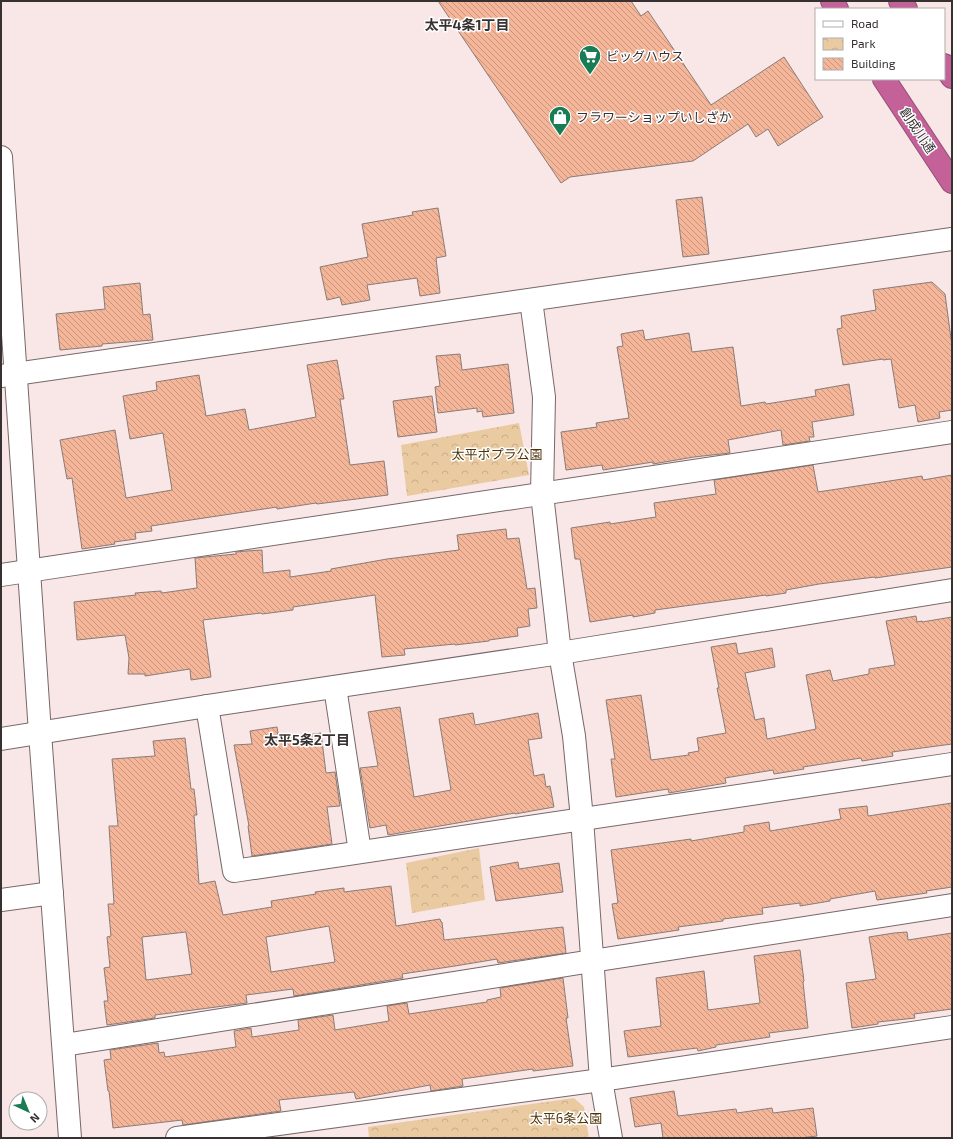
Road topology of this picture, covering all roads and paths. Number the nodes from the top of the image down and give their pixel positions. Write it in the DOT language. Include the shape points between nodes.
graph roads {
  1 [pos="945,67"];
  2 [pos="952,77"];
  3 [pos="885,80"];
  4 [pos="1,157"];
  5 [pos="952,182"];
  6 [pos="2,196"];
  7 [pos="952,239"];
  8 [pos="531,300"];
  9 [pos="8,375"];
  10 [pos="952,432"];
  11 [pos="542,494"];
  12 [pos="29,570"];
  13 [pos="1,574"];
  14 [pos="952,590"];
  15 [pos="560,653"];
  16 [pos="335,687"];
  17 [pos="207,706"];
  18 [pos="40,733"];
  19 [pos="1,739"];
  20 [pos="952,764"];
  21 [pos="582,819"];
  22 [pos="360,852"];
  23 [pos="52,893"];
  24 [pos="1,900"];
  25 [pos="952,906"];
  26 [pos="592,961"];
  27 [pos="952,1027"];
  28 [pos="64,1045"];
  29 [pos="601,1080"];
  30 [pos="70,1138"];
  31 [pos="177,1138"];
  32 [pos="611,1138"];
  1 -- 2 [label="highway"];
  3 -- 5 [label="highway, 創成川通"];
  4 -- 6 [label="street"];
  6 -- 9 [label="street"];
  7 -- 8 [label="street"];
  8 -- 9 [label="street"];
  8 -- 11 [label="street" via="544,396"];
  9 -- 12 [label="street"];
  10 -- 11 [label="street"];
  11 -- 12 [label="street"];
  11 -- 15 [label="street"];
  12 -- 13 [label="street"];
  12 -- 18 [label="street"];
  14 -- 15 [label="street"];
  15 -- 16 [label="street"];
  15 -- 21 [label="street" via="574,736"];
  16 -- 17 [label="street"];
  16 -- 22 [label="street"];
  17 -- 18 [label="street"];
  17 -- 22 [label="street" via="234,872"];
  18 -- 19 [label="street"];
  18 -- 23 [label="street"];
  20 -- 21 [label="street"];
  21 -- 22 [label="street"];
  21 -- 26 [label="street"];
  23 -- 24 [label="street"];
  23 -- 28 [label="street"];
  25 -- 26 [label="street"];
  26 -- 28 [label="street"];
  26 -- 29 [label="street"];
  27 -- 29 [label="street"];
  28 -- 30 [label="street"];
  29 -- 31 [label="street"];
  29 -- 32 [label="street"];
}
